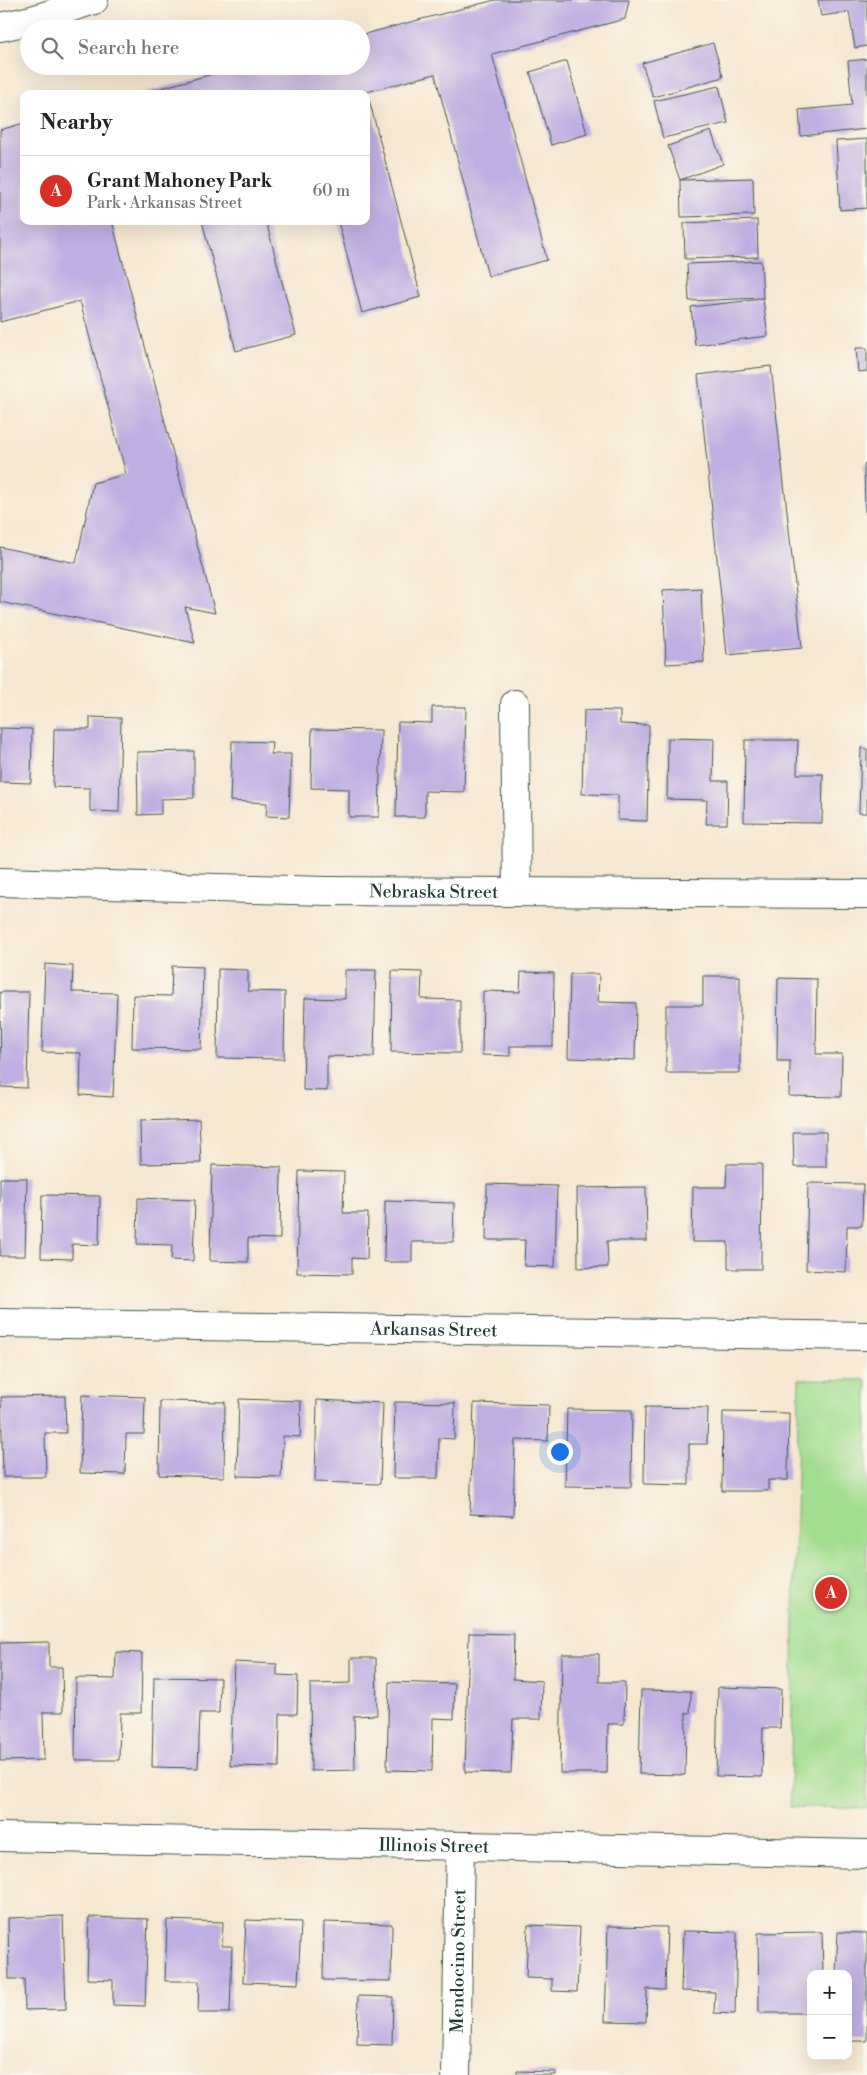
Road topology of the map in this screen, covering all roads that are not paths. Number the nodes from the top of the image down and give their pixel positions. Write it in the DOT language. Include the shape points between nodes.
graph roads {
  1 [pos="94,0"];
  2 [pos="32,20"];
  3 [pos="20,23"];
  4 [pos="0,27"];
  5 [pos="515,704"];
  6 [pos="0,882"];
  7 [pos="517,892"];
  8 [pos="867,894"];
  9 [pos="0,1323"];
  10 [pos="867,1336"];
  11 [pos="0,1837"];
  12 [pos="460,1846"];
  13 [pos="867,1854"];
  14 [pos="456,2075"];
  1 -- 2 [label="street"];
  3 -- 4 [label="street"];
  5 -- 7 [label="street"];
  6 -- 7 [label="street, Nebraska Street" via="326,892"];
  7 -- 8 [label="street, Nebraska Street"];
  9 -- 10 [label="street, Arkansas Street"];
  11 -- 12 [label="street, Illinois Street"];
  12 -- 13 [label="street, Illinois Street"];
  12 -- 14 [label="street, Mendocino Street"];
}
